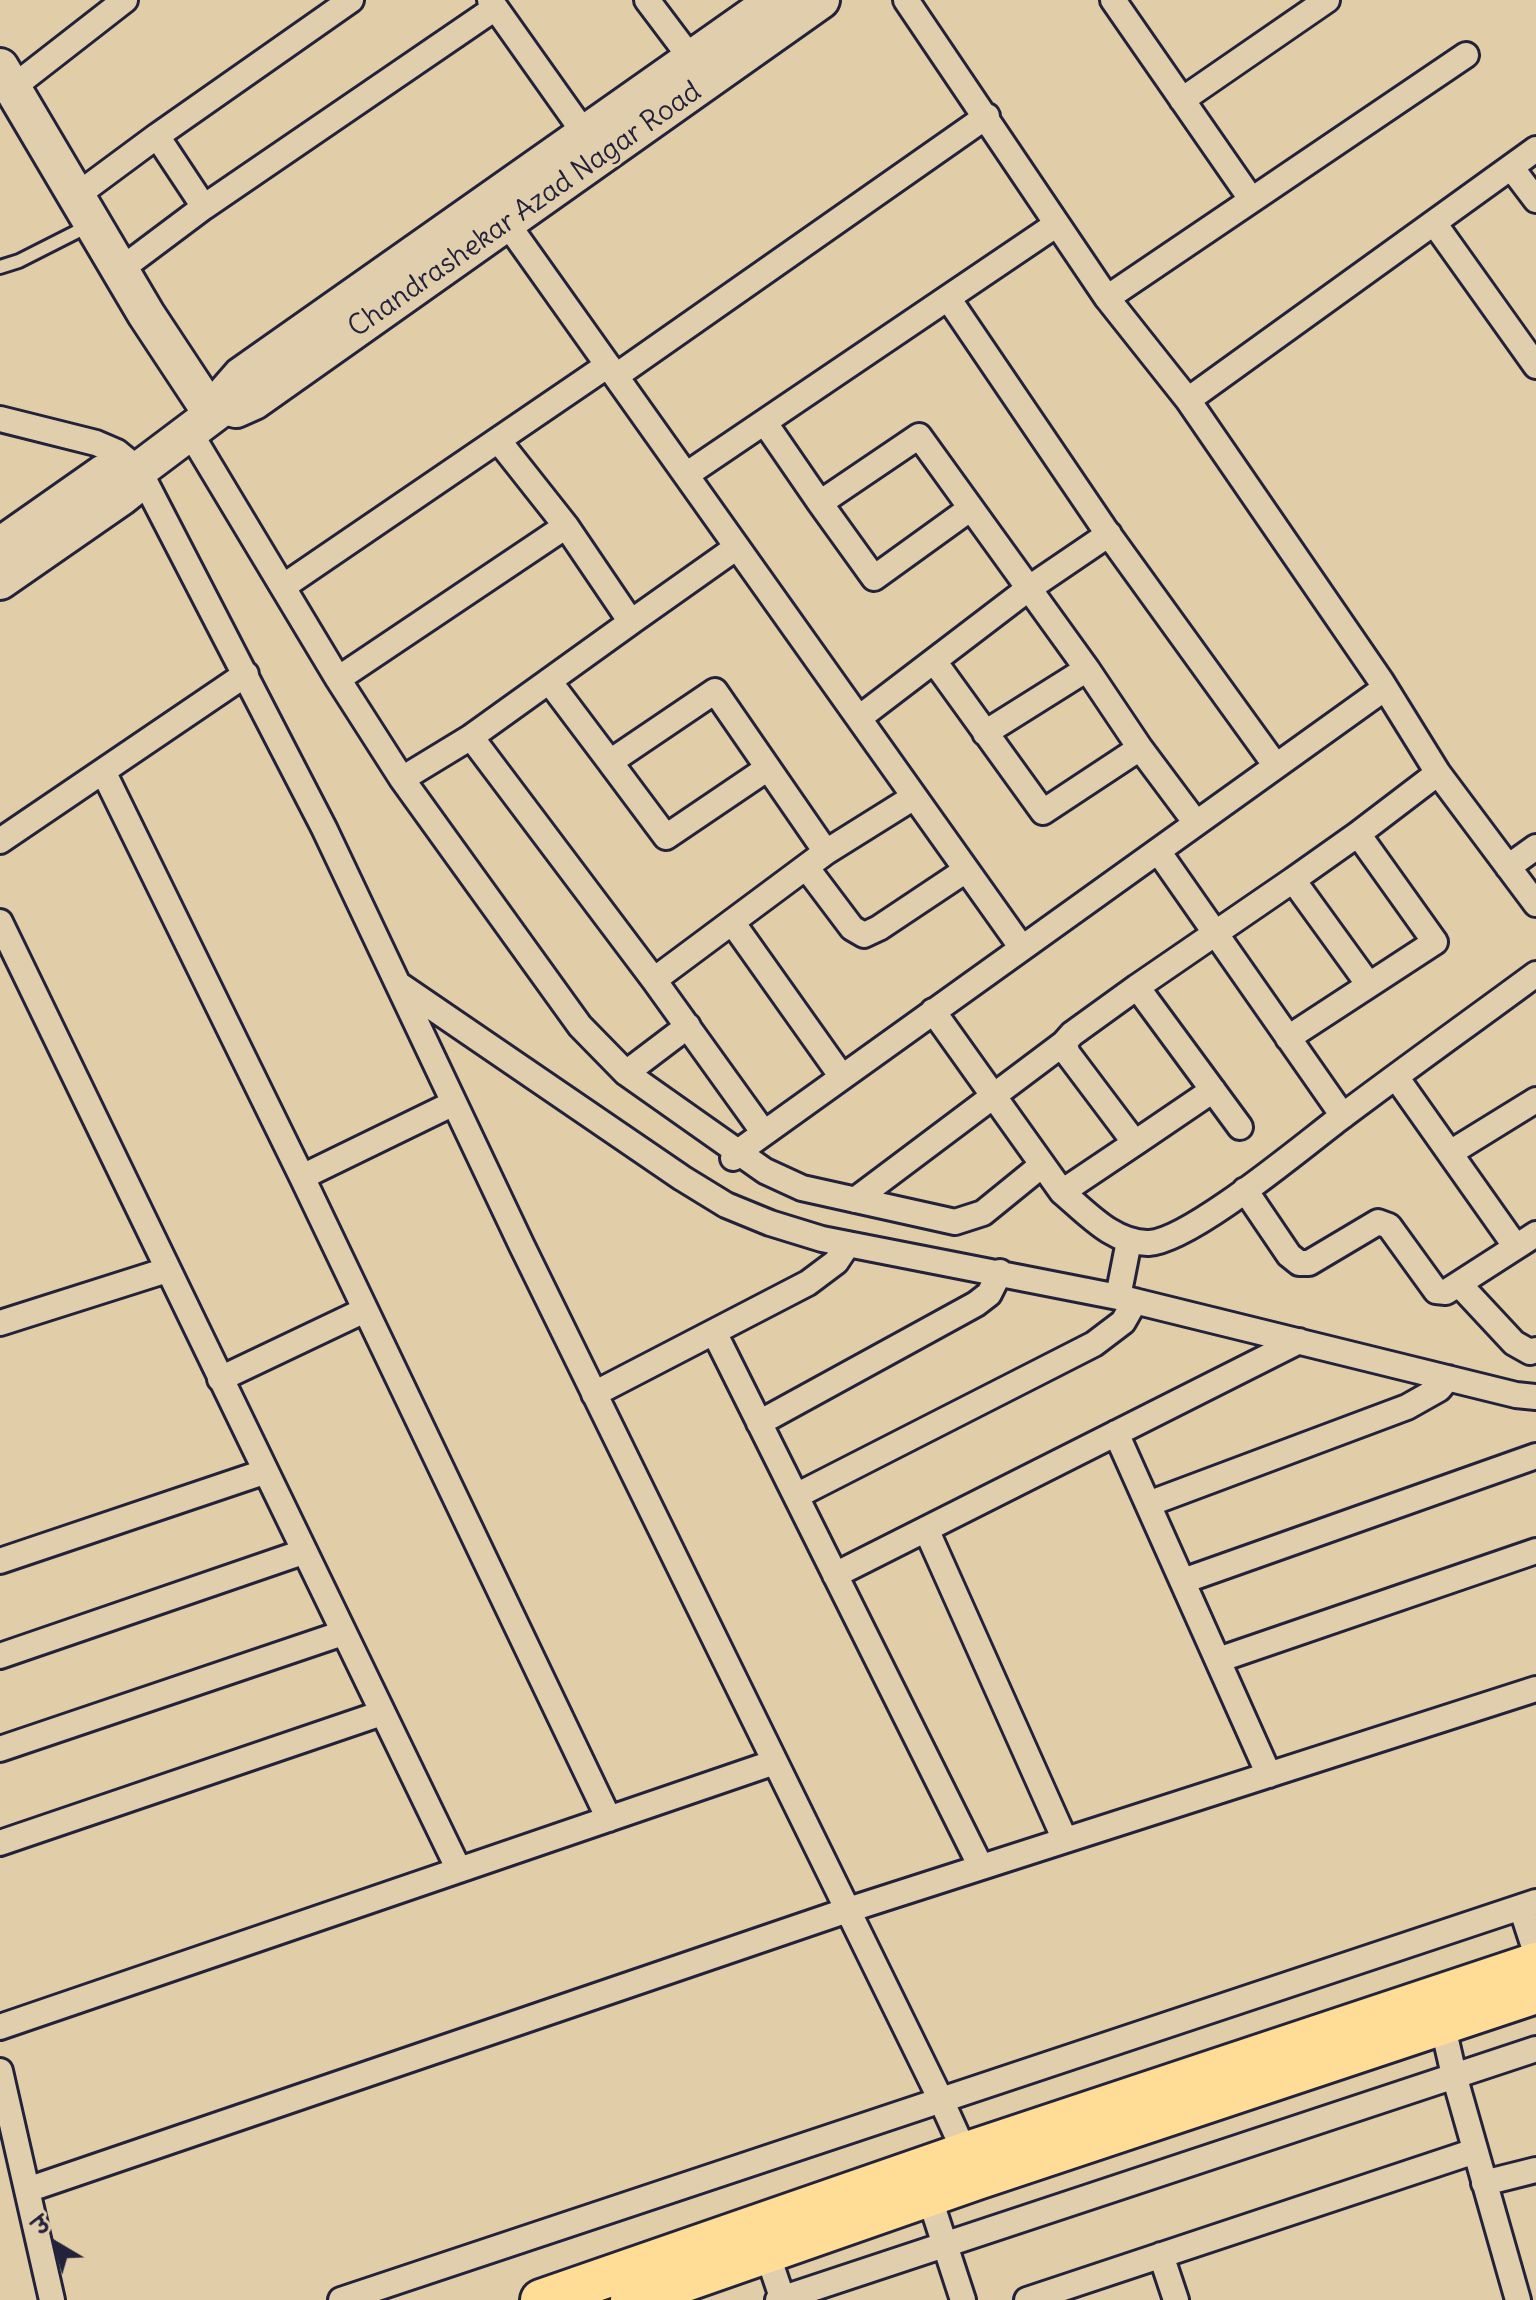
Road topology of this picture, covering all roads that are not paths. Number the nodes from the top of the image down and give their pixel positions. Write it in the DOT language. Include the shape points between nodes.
graph roads {
  1 [pos="647,0"];
  2 [pos="775,0"];
  3 [pos="821,0"];
  4 [pos="906,0"];
  5 [pos="1327,0"];
  6 [pos="1115,1"];
  7 [pos="344,2"];
  8 [pos="114,3"];
  9 [pos="493,4"];
  10 [pos="1466,55"];
  11 [pos="700,69"];
  12 [pos="6,77"];
  13 [pos="1182,100"];
  14 [pos="987,116"];
  15 [pos="585,134"];
  16 [pos="157,136"];
  17 [pos="1536,149"];
  18 [pos="1511,167"];
  19 [pos="1251,199"];
  20 [pos="1536,200"];
  21 [pos="204,207"];
  22 [pos="84,210"];
  23 [pos="499,212"];
  24 [pos="1434,223"];
  25 [pos="1057,224"];
  26 [pos="2,264"];
  27 [pos="120,270"];
  28 [pos="948,298"];
  29 [pos="1107,298"];
  30 [pos="1536,366"];
  31 [pos="612,371"];
  32 [pos="1188,400"];
  33 [pos="209,417"];
  34 [pos="0,419"];
  35 [pos="765,423"];
  36 [pos="498,440"];
  37 [pos="139,470"];
  38 [pos="686,475"];
  39 [pos="820,503"];
  40 [pos="971,508"];
  41 [pos="566,526"];
  42 [pos="1109,534"];
  43 [pos="0,546"];
  44 [pos="737,547"];
  45 [pos="0,581"];
  46 [pos="284,586"];
  47 [pos="1028,589"];
  48 [pos="631,622"];
  49 [pos="934,661"];
  50 [pos="1087,669"];
  51 [pos="246,674"];
  52 [pos="338,679"];
  53 [pos="549,681"];
  54 [pos="1385,688"];
  55 [pos="859,718"];
  56 [pos="985,733"];
  57 [pos="471,737"];
  58 [pos="1140,748"];
  59 [pos="610,762"];
  60 [pos="1276,766"];
  61 [pos="768,768"];
  62 [pos="103,771"];
  63 [pos="1438,773"];
  64 [pos="402,779"];
  65 [pos="914,797"];
  66 [pos="1196,823"];
  67 [pos="1358,834"];
  68 [pos="0,841"];
  69 [pos="1536,847"];
  70 [pos="1158,851"];
  71 [pos="826,852"];
  72 [pos="806,867"];
  73 [pos="1508,867"];
  74 [pos="966,870"];
  75 [pos="1293,880"];
  76 [pos="1536,904"];
  77 [pos="0,922"];
  78 [pos="732,922"];
  79 [pos="1215,935"];
  80 [pos="1022,948"];
  81 [pos="1536,974"];
  82 [pos="654,980"];
  83 [pos="399,985"];
  84 [pos="1369,985"];
  85 [pos="1137,987"];
  86 [pos="933,1011"];
  87 [pos="688,1026"];
  88 [pos="1288,1038"];
  89 [pos="1064,1043"];
  90 [pos="626,1073"];
  91 [pos="842,1077"];
  92 [pos="1396,1077"];
  93 [pos="1213,1090"];
  94 [pos="993,1094"];
  95 [pos="1536,1100"];
  96 [pos="454,1103"];
  97 [pos="1343,1116"];
  98 [pos="1240,1127"];
  99 [pos="764,1133"];
  100 [pos="1135,1143"];
  101 [pos="1450,1153"];
  102 [pos="731,1159"];
  103 [pos="1042,1165"];
  104 [pos="302,1177"];
  105 [pos="1245,1190"];
  106 [pos="703,1191"];
  107 [pos="1062,1192"];
  108 [pos="855,1200"];
  109 [pos="1526,1241"];
  110 [pos="848,1244"];
  111 [pos="167,1270"];
  112 [pos="1000,1272"];
  113 [pos="1126,1273"];
  114 [pos="1459,1284"];
  115 [pos="365,1310"];
  116 [pos="0,1323"];
  117 [pos="714,1332"];
  118 [pos="1299,1341"];
  119 [pos="1536,1350"];
  120 [pos="1448,1378"];
  121 [pos="220,1379"];
  122 [pos="594,1394"];
  123 [pos="1536,1397"];
  124 [pos="759,1423"];
  125 [pos="1116,1433"];
  126 [pos="1536,1456"];
  127 [pos="264,1472"];
  128 [pos="796,1496"];
  129 [pos="1148,1504"];
  130 [pos="926,1529"];
  131 [pos="1536,1551"];
  132 [pos="303,1552"];
  133 [pos="0,1561"];
  134 [pos="835,1575"];
  135 [pos="1183,1581"];
  136 [pos="343,1633"];
  137 [pos="0,1656"];
  138 [pos="1218,1660"];
  139 [pos="1536,1689"];
  140 [pos="382,1713"];
  141 [pos="0,1749"];
  142 [pos="775,1762"];
  143 [pos="1269,1775"];
  144 [pos="609,1819"];
  145 [pos="1065,1840"];
  146 [pos="0,1843"];
  147 [pos="981,1867"];
  148 [pos="459,1870"];
  149 [pos="1528,1904"];
  150 [pos="848,1910"];
  151 [pos="1536,1953"];
  152 [pos="1536,1963"];
  153 [pos="1536,1993"];
  154 [pos="1439,2010"];
  155 [pos="0,2027"];
  156 [pos="1536,2049"];
  157 [pos="0,2071"];
  158 [pos="1454,2075"];
  159 [pos="941,2100"];
  160 [pos="1475,2151"];
  161 [pos="971,2166"];
  162 [pos="1536,2170"];
  163 [pos="1484,2183"];
  164 [pos="27,2190"];
  165 [pos="929,2196"];
  166 [pos="944,2245"];
  167 [pos="767,2253"];
  168 [pos="1161,2255"];
  169 [pos="52,2300"];
  170 [pos="341,2300"];
  171 [pos="541,2300"];
  172 [pos="631,2300"];
  173 [pos="781,2300"];
  174 [pos="963,2300"];
  175 [pos="1027,2300"];
  176 [pos="1176,2300"];
  177 [pos="1518,2300"];
  1 -- 11 [label="street"];
  2 -- 11 [label="street, Chandrashekar Azad Nagar Road"];
  3 -- 11 [label="street, Chandrashekar Azad Nagar Road"];
  4 -- 14 [label="street"];
  5 -- 13 [label="street"];
  6 -- 13 [label="street"];
  7 -- 16 [label="street"];
  8 -- 12 [label="street"];
  9 -- 15 [label="street"];
  9 -- 21 [label="street"];
  10 -- 19 [label="street"];
  11 -- 15 [label="street, Chandrashekar Azad Nagar Road"];
  11 -- 23 [label="street, Chandrashekar Azad Nagar Road"];
  12 -- 22 [label="street"];
  13 -- 19 [label="street"];
  14 -- 25 [label="street"];
  14 -- 31 [label="street"];
  15 -- 23 [label="street, Chandrashekar Azad Nagar Road"];
  16 -- 21 [label="street"];
  16 -- 22 [label="street"];
  17 -- 18 [label="street"];
  18 -- 20 [label="street"];
  18 -- 24 [label="street"];
  19 -- 29 [label="street"];
  21 -- 27 [label="street"];
  22 -- 26 [label="lane"];
  22 -- 27 [label="street"];
  23 -- 31 [label="street"];
  23 -- 33 [label="street, Chandrashekar Azad Nagar Road" via="241,376"];
  24 -- 30 [label="street"];
  24 -- 32 [label="street"];
  25 -- 28 [label="street"];
  25 -- 29 [label="street"];
  27 -- 33 [label="street"];
  28 -- 35 [label="street"];
  28 -- 42 [label="street"];
  29 -- 32 [label="street"];
  31 -- 36 [label="street"];
  31 -- 38 [label="street"];
  32 -- 54 [label="street"];
  33 -- 37 [label="street, Chandrashekar Azad Nagar Road"];
  33 -- 46 [label="street"];
  34 -- 37 [label="street" via="96,443"];
  35 -- 38 [label="street"];
  35 -- 39 [label="street"];
  36 -- 41 [label="street"];
  36 -- 46 [label="street"];
  37 -- 43 [label="street" via="104,473"];
  37 -- 45 [label="street, Chandrashekar Azad Nagar Road" via="121,497"];
  37 -- 51 [label="street"];
  38 -- 44 [label="street"];
  39 -- 40 [label="street" via="919,436"];
  39 -- 40 [label="street" via="874,578"];
  40 -- 47 [label="street"];
  41 -- 48 [label="street"];
  41 -- 52 [label="street"];
  42 -- 47 [label="street"];
  42 -- 60 [label="street"];
  44 -- 48 [label="street"];
  44 -- 55 [label="street"];
  46 -- 52 [label="street"];
  47 -- 49 [label="street"];
  47 -- 50 [label="street"];
  48 -- 53 [label="street"];
  49 -- 55 [label="street"];
  49 -- 56 [label="street"];
  50 -- 56 [label="street"];
  50 -- 58 [label="street"];
  51 -- 62 [label="street"];
  51 -- 83 [label="street"];
  52 -- 64 [label="street"];
  53 -- 57 [label="street"];
  53 -- 59 [label="street"];
  54 -- 60 [label="street"];
  54 -- 63 [label="street"];
  55 -- 65 [label="street"];
  56 -- 58 [label="street" via="1043,812"];
  57 -- 64 [label="street"];
  57 -- 82 [label="street"];
  58 -- 66 [label="street"];
  59 -- 61 [label="street" via="666,837"];
  59 -- 61 [label="street" via="715,691"];
  60 -- 66 [label="street"];
  61 -- 71 [label="street"];
  62 -- 68 [label="street"];
  62 -- 104 [label="street"];
  63 -- 67 [label="street"];
  63 -- 73 [label="street"];
  64 -- 90 [label="street" via="580,1026"];
  65 -- 71 [label="street"];
  65 -- 74 [label="street"];
  66 -- 70 [label="street"];
  67 -- 75 [label="street"];
  67 -- 84 [label="street" via="1435,942"];
  69 -- 73 [label="street"];
  70 -- 79 [label="street"];
  70 -- 80 [label="street"];
  71 -- 72 [label="street"];
  72 -- 74 [label="street" via="852,928 864,935"];
  72 -- 78 [label="street"];
  73 -- 76 [label="street"];
  74 -- 80 [label="street"];
  75 -- 79 [label="street"];
  75 -- 84 [label="street"];
  77 -- 111 [label="street"];
  78 -- 82 [label="street"];
  78 -- 91 [label="street"];
  79 -- 85 [label="street"];
  79 -- 88 [label="street"];
  80 -- 86 [label="street"];
  81 -- 92 [label="street"];
  82 -- 87 [label="street"];
  83 -- 96 [label="street"];
  83 -- 106 [label="street"];
  84 -- 88 [label="street"];
  85 -- 89 [label="street"];
  85 -- 93 [label="street"];
  86 -- 91 [label="street"];
  86 -- 94 [label="street"];
  87 -- 90 [label="street"];
  87 -- 99 [label="street"];
  88 -- 97 [label="street"];
  89 -- 94 [label="street"];
  89 -- 100 [label="street"];
  90 -- 102 [label="street"];
  91 -- 99 [label="street"];
  92 -- 97 [label="street"];
  92 -- 101 [label="street"];
  93 -- 98 [label="street"];
  93 -- 100 [label="street"];
  94 -- 103 [label="street"];
  94 -- 108 [label="street"];
  95 -- 101 [label="street"];
  96 -- 104 [label="street"];
  96 -- 122 [label="street"];
  97 -- 105 [label="street"];
  99 -- 102 [label="street"];
  100 -- 107 [label="street"];
  101 -- 109 [label="street"];
  102 -- 106 [label="street"];
  102 -- 108 [label="street" via="783,1181"];
  103 -- 107 [label="street"];
  103 -- 108 [label="street" via="983,1213 955,1222"];
  104 -- 115 [label="street"];
  105 -- 113 [label="street" via="1174,1237 1150,1243"];
  105 -- 114 [label="street" via="1299,1263 1309,1263 1378,1222 1389,1226 1436,1291"];
  106 -- 110 [label="street" via="770,1223"];
  107 -- 113 [label="street" via="1109,1231"];
  109 -- 114 [label="street"];
  110 -- 112 [label="street"];
  110 -- 117 [label="street" via="815,1279"];
  111 -- 116 [label="street"];
  111 -- 121 [label="street"];
  112 -- 113 [label="street"];
  112 -- 124 [label="street" via="989,1294 976,1304"];
  113 -- 118 [label="street"];
  113 -- 128 [label="street" via="1123,1322 1094,1344"];
  114 -- 119 [label="street" via="1514,1343"];
  115 -- 121 [label="street"];
  115 -- 144 [label="street"];
  117 -- 122 [label="street"];
  117 -- 124 [label="street"];
  118 -- 120 [label="street"];
  118 -- 125 [label="street"];
  120 -- 123 [label="street"];
  120 -- 129 [label="street" via="1407,1407"];
  121 -- 127 [label="street"];
  122 -- 142 [label="street"];
  124 -- 128 [label="street"];
  125 -- 129 [label="street"];
  125 -- 130 [label="street"];
  126 -- 135 [label="street"];
  127 -- 132 [label="street"];
  127 -- 133 [label="street"];
  128 -- 134 [label="street"];
  129 -- 135 [label="street"];
  130 -- 134 [label="street"];
  130 -- 145 [label="street"];
  131 -- 138 [label="street"];
  132 -- 136 [label="street"];
  132 -- 137 [label="street"];
  134 -- 147 [label="street"];
  135 -- 138 [label="street"];
  136 -- 140 [label="street"];
  136 -- 141 [label="street"];
  138 -- 143 [label="street"];
  139 -- 143 [label="street"];
  140 -- 146 [label="street"];
  140 -- 148 [label="street"];
  142 -- 144 [label="street"];
  142 -- 150 [label="street"];
  143 -- 145 [label="street"];
  144 -- 148 [label="street"];
  145 -- 147 [label="street"];
  147 -- 150 [label="street"];
  148 -- 155 [label="street"];
  149 -- 151 [label="street"];
  149 -- 159 [label="street"];
  150 -- 159 [label="street"];
  150 -- 164 [label="street"];
  152 -- 154 [label="main road"];
  153 -- 154 [label="main road"];
  154 -- 158 [label="street"];
  154 -- 161 [label="main road"];
  156 -- 158 [label="street"];
  157 -- 164 [label="street"];
  158 -- 160 [label="street"];
  158 -- 166 [label="street"];
  159 -- 161 [label="street"];
  159 -- 170 [label="street"];
  160 -- 163 [label="street"];
  160 -- 168 [label="street"];
  161 -- 165 [label="main road"];
  161 -- 171 [label="main road"];
  162 -- 163 [label="street"];
  163 -- 177 [label="street"];
  164 -- 169 [label="street"];
  165 -- 166 [label="street"];
  165 -- 167 [label="main road"];
  166 -- 173 [label="street"];
  166 -- 174 [label="street"];
  167 -- 172 [label="main road"];
  167 -- 173 [label="street"];
  168 -- 175 [label="street"];
  168 -- 176 [label="street"];
}
